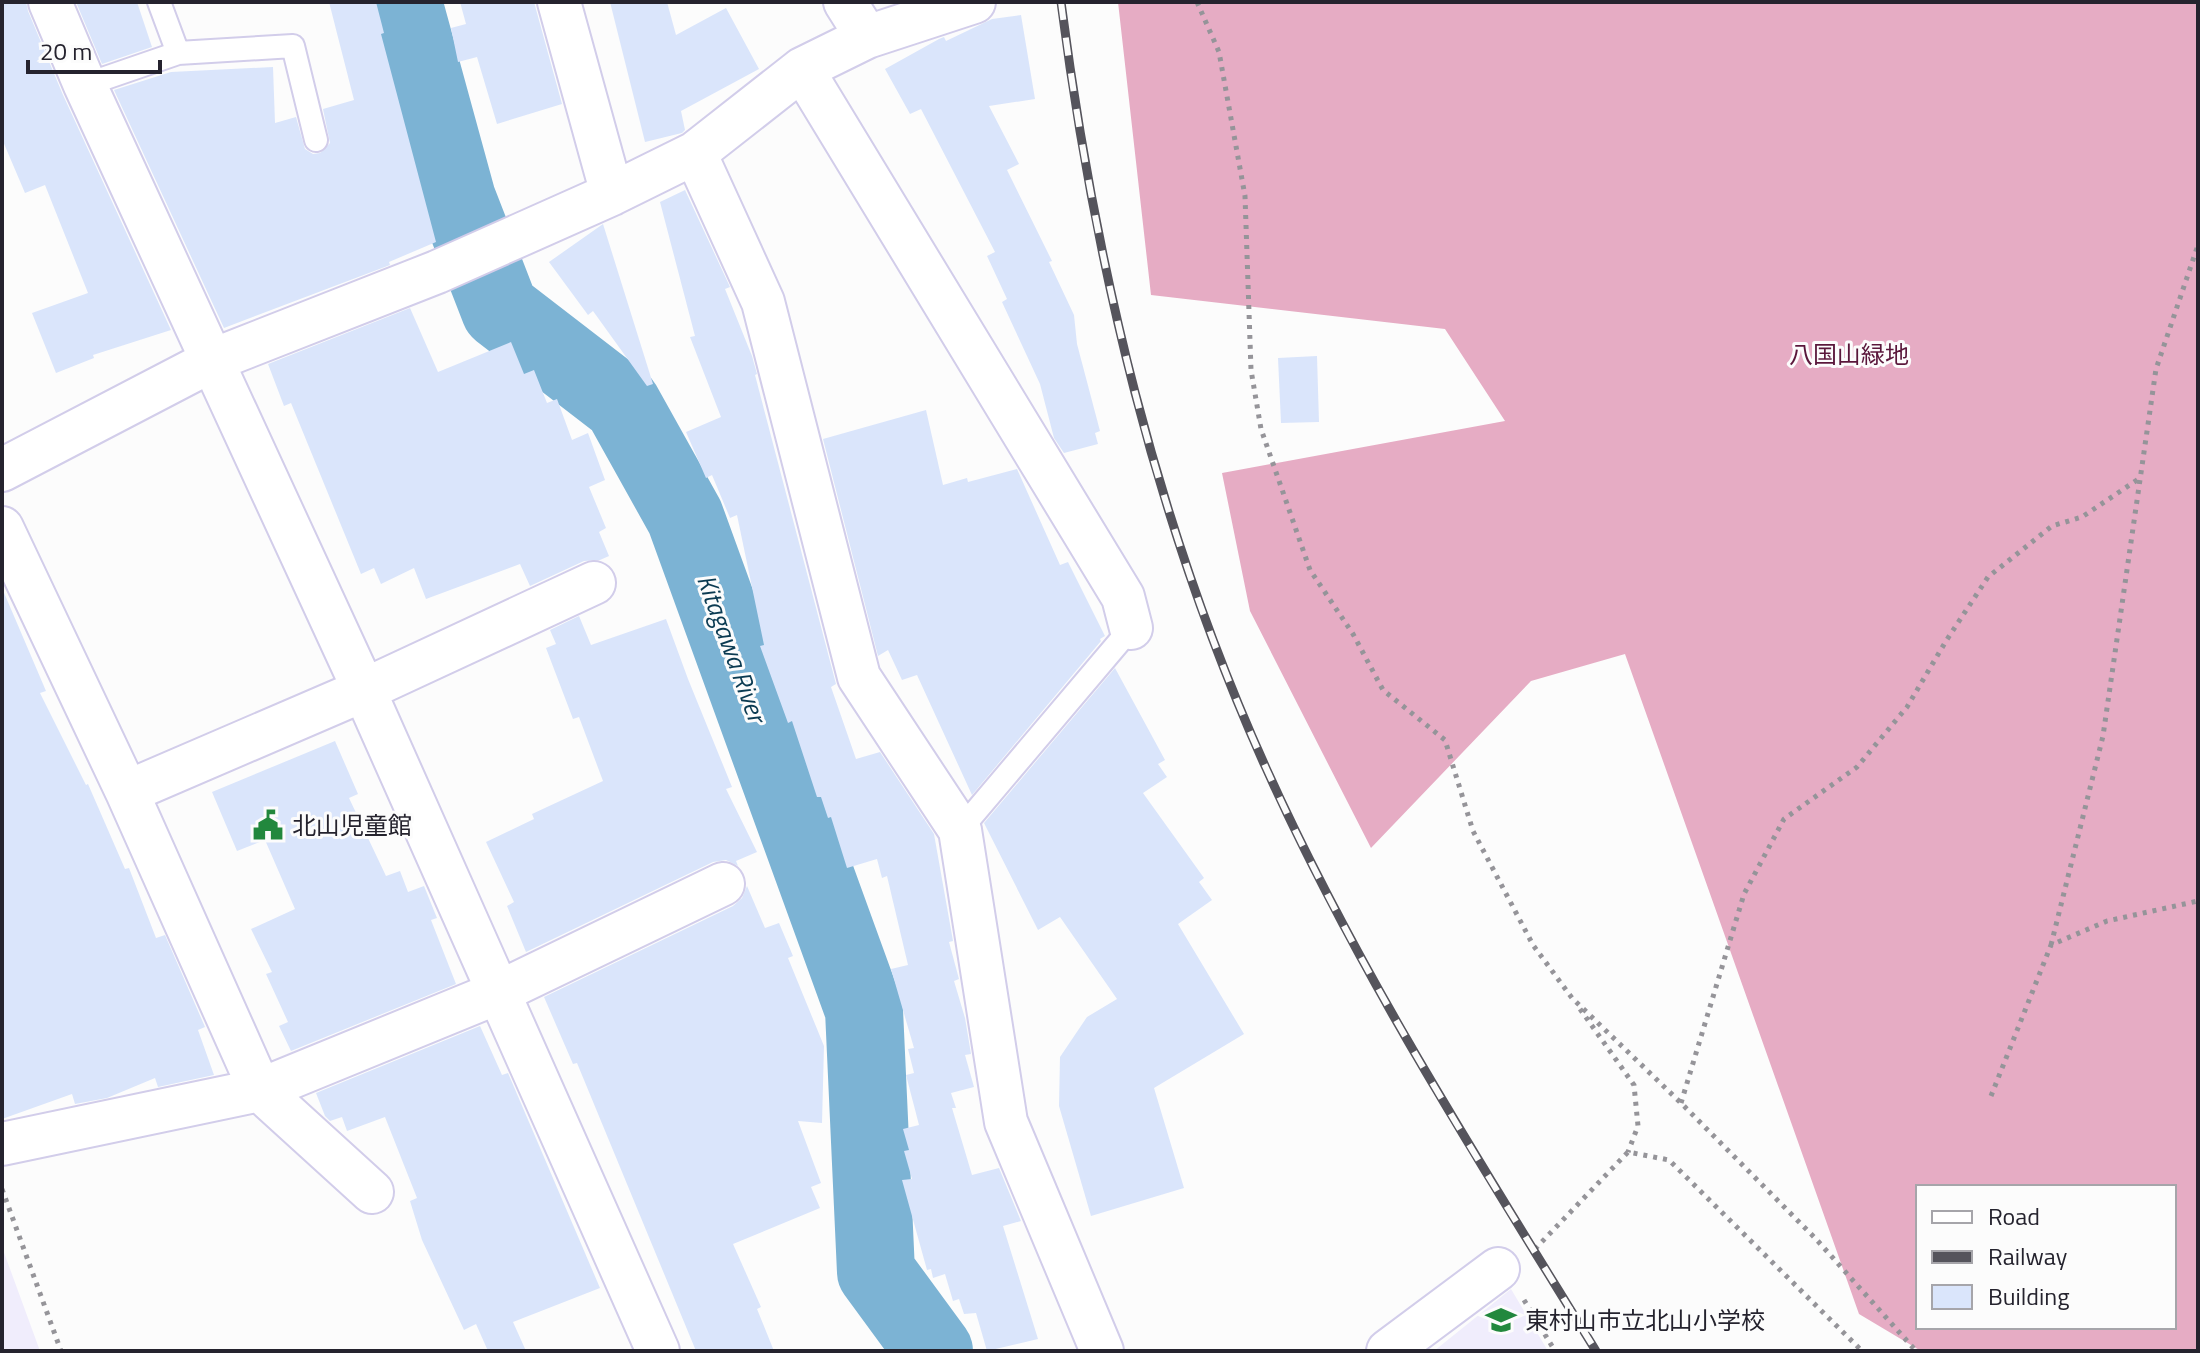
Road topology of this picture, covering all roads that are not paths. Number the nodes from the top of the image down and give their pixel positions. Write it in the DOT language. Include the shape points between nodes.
graph roads {
  1 [pos="50,2"];
  2 [pos="159,2"];
  3 [pos="559,2"];
  4 [pos="845,2"];
  5 [pos="974,2"];
  6 [pos="867,37"];
  7 [pos="178,53"];
  8 [pos="802,69"];
  9 [pos="85,85"];
  10 [pos="316,140"];
  11 [pos="695,153"];
  12 [pos="612,194"];
  13 [pos="213,360"];
  14 [pos="2,470"];
  15 [pos="2,528"];
  16 [pos="594,583"];
  17 [pos="1131,628"];
  18 [pos="364,690"];
  19 [pos="127,792"];
  20 [pos="960,830"];
  21 [pos="723,884"];
  22 [pos="497,993"];
  23 [pos="260,1090"];
  24 [pos="2,1144"];
  25 [pos="372,1192"];
  26 [pos="1501,1272"];
  27 [pos="658,1351"];
  28 [pos="1102,1351"];
  29 [pos="1388,1351"];
  1 -- 9 [label="street"];
  2 -- 7 [label="lane"];
  3 -- 12 [label="street"];
  4 -- 6 [label="street"];
  5 -- 6 [label="street"];
  6 -- 8 [label="street"];
  7 -- 9 [label="lane"];
  7 -- 10 [label="lane" via="293,46"];
  8 -- 11 [label="street"];
  8 -- 17 [label="street" via="1123,597"];
  9 -- 13 [label="street"];
  11 -- 12 [label="street"];
  11 -- 20 [label="street" via="763,302 859,677"];
  12 -- 13 [label="street" via="501,246"];
  13 -- 14 [label="street"];
  13 -- 18 [label="street"];
  15 -- 19 [label="street"];
  16 -- 18 [label="street"];
  17 -- 20 [label="lane"];
  18 -- 19 [label="street"];
  18 -- 22 [label="street"];
  19 -- 23 [label="street"];
  20 -- 28 [label="street" via="1006,1122"];
  21 -- 22 [label="street"];
  22 -- 23 [label="street"];
  22 -- 27 [label="street"];
  23 -- 24 [label="street"];
  23 -- 25 [label="street"];
  26 -- 29 [label="street"];
}
